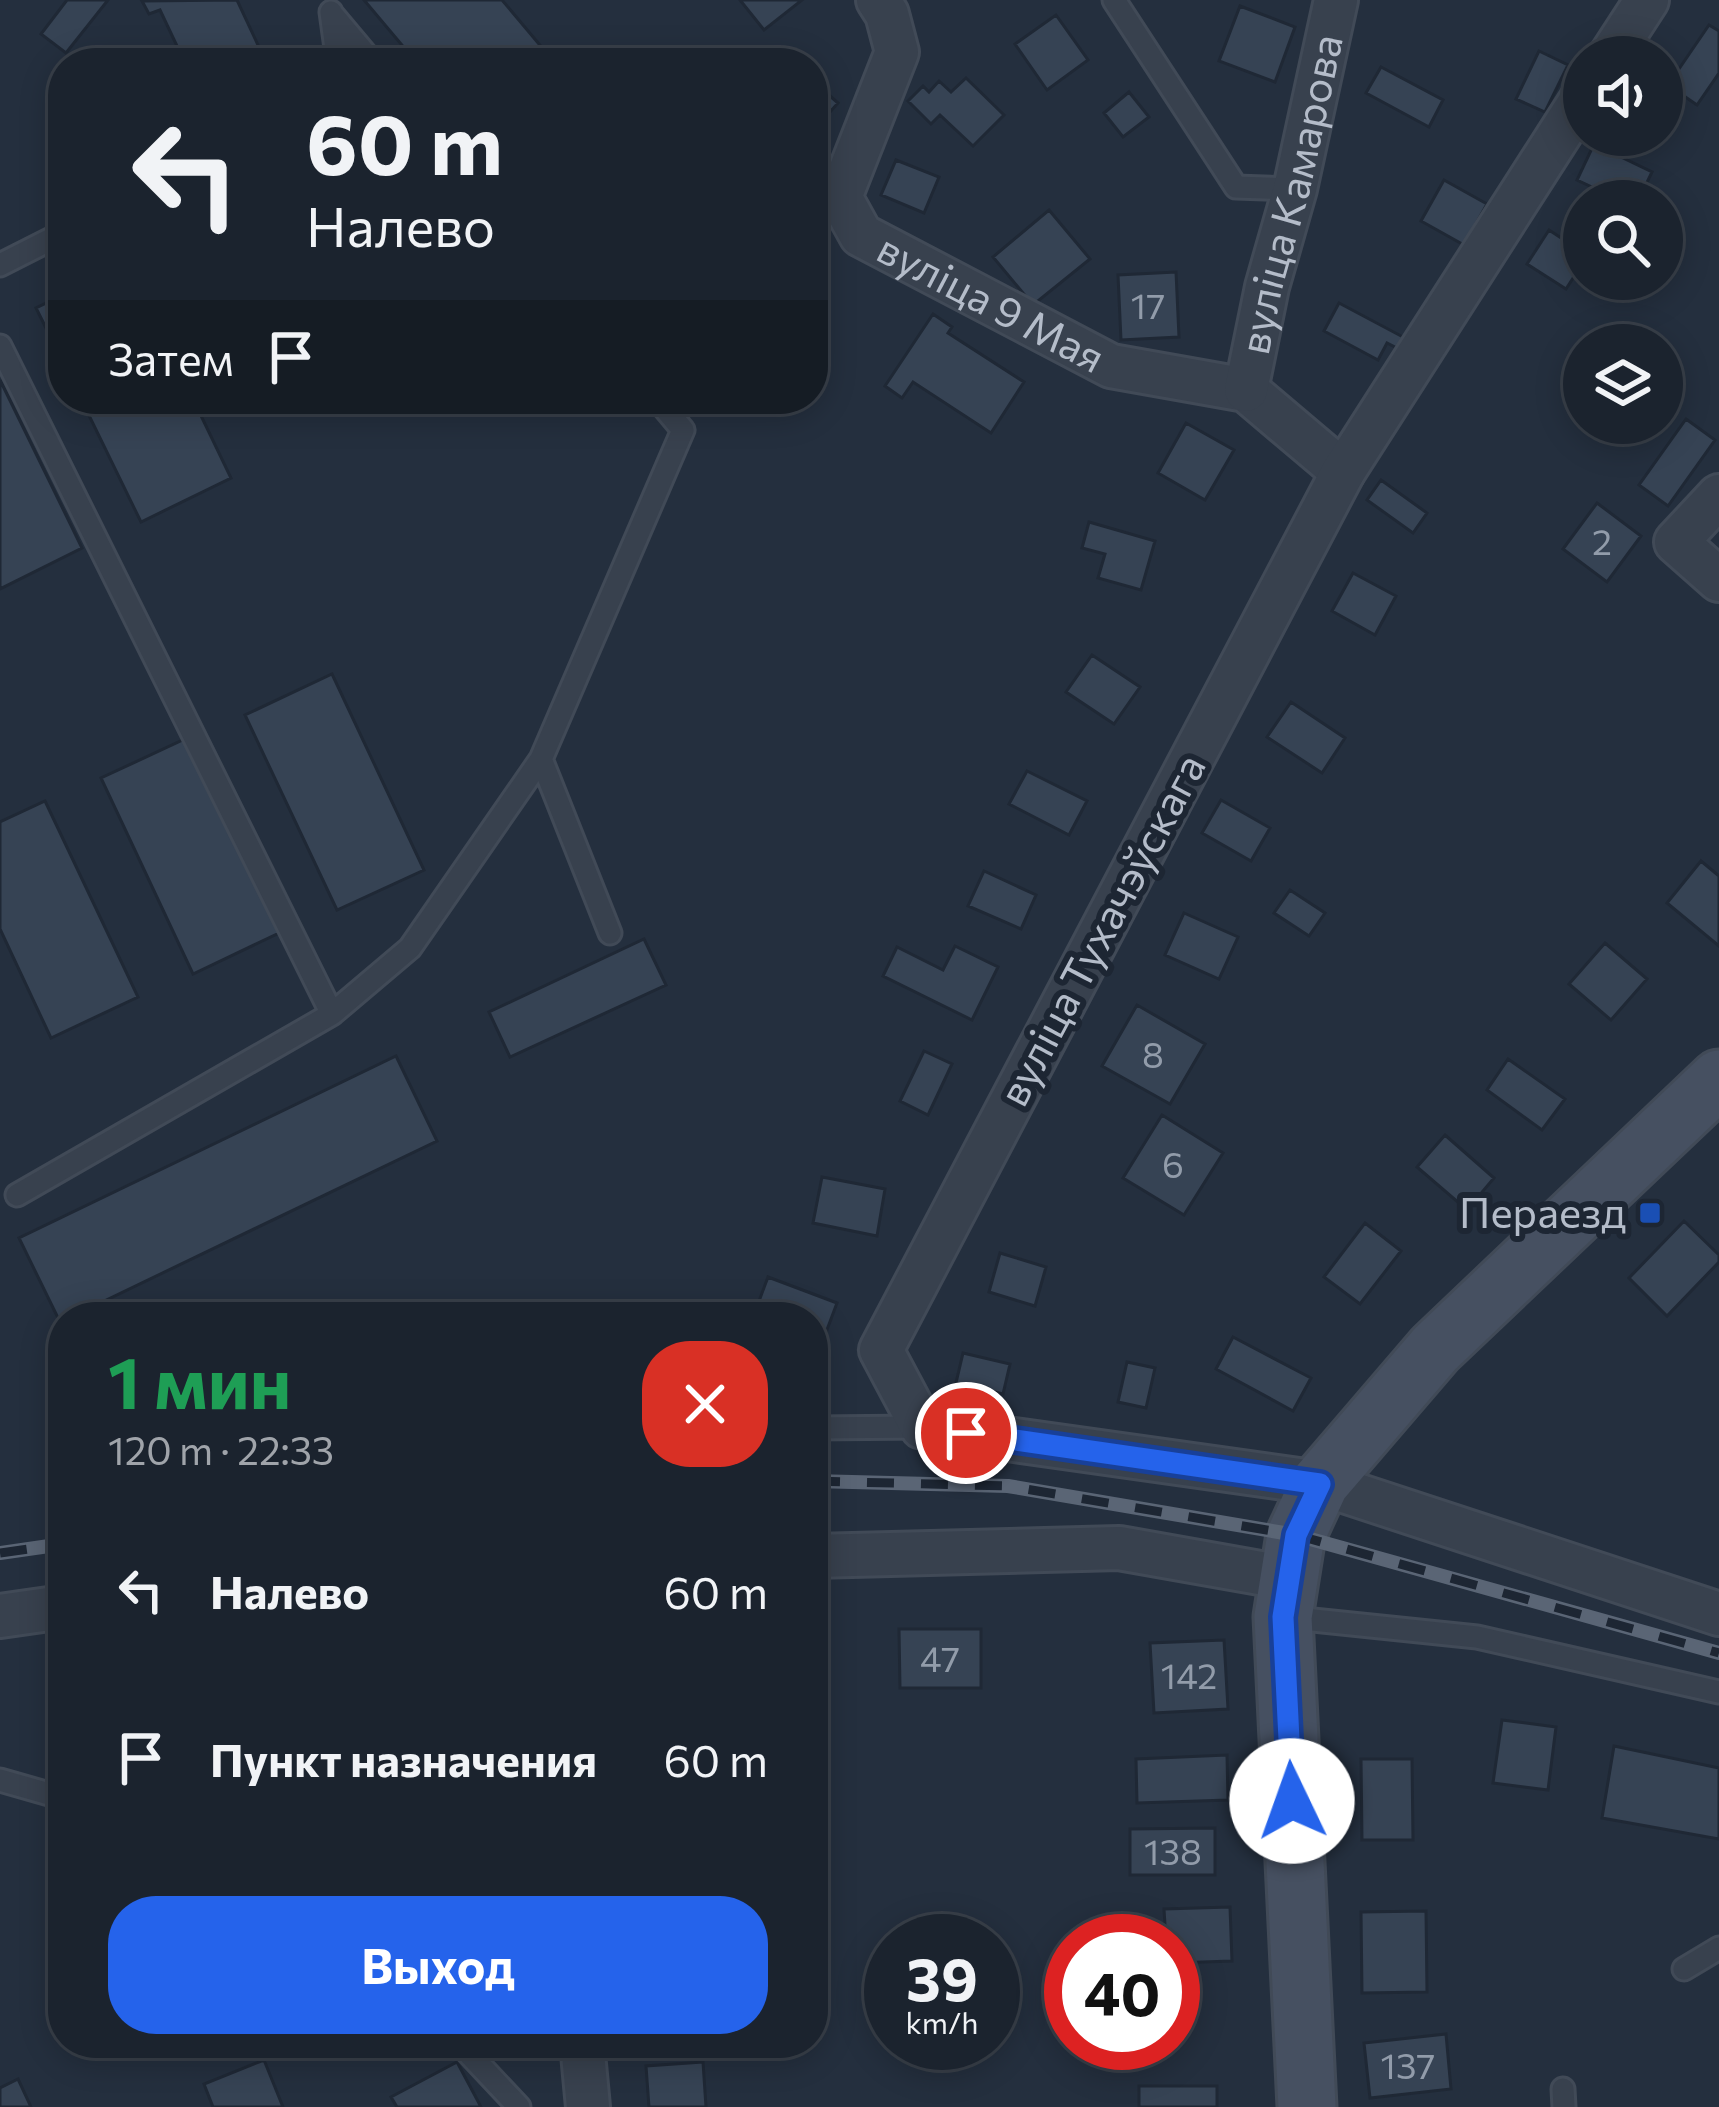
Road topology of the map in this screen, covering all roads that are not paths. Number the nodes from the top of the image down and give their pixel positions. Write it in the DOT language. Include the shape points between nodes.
graph roads {
  1 [pos="878,0"];
  2 [pos="1114,0"];
  3 [pos="1336,0"];
  4 [pos="1647,0"];
  5 [pos="330,7"];
  6 [pos="1624,36"];
  7 [pos="336,48"];
  8 [pos="361,48"];
  9 [pos="1563,130"];
  10 [pos="1295,189"];
  11 [pos="48,241"];
  12 [pos="0,265"];
  13 [pos="0,346"];
  14 [pos="1246,391"];
  15 [pos="670,414"];
  16 [pos="1343,472"];
  17 [pos="1719,496"];
  18 [pos="1719,580"];
  19 [pos="541,759"];
  20 [pos="610,933"];
  21 [pos="332,1014"];
  22 [pos="1719,1078"];
  23 [pos="17,1195"];
  24 [pos="922,1427"];
  25 [pos="828,1428"];
  26 [pos="1320,1484"];
  27 [pos="828,1556"];
  28 [pos="1286,1597"];
  29 [pos="48,1609"];
  30 [pos="1717,1611"];
  31 [pos="0,1616"];
  32 [pos="1719,1692"];
  33 [pos="0,1780"];
  34 [pos="48,1794"];
  35 [pos="1719,1948"];
  36 [pos="1684,1969"];
  37 [pos="472,2058"];
  38 [pos="583,2058"];
  39 [pos="519,2107"];
  40 [pos="588,2107"];
  41 [pos="1307,2107"];
  1 -- 14 [label="street, вуліца 9 Мая" via="896,52 840,197 861,235 1111,366"];
  2 -- 10 [label="lane" via="1236,188"];
  3 -- 10 [label="street, вуліца Камарова"];
  4 -- 6 [label="street"];
  5 -- 7 [label="lane"];
  5 -- 8 [label="lane"];
  9 -- 16 [label="street, вуліца Тухачэўскага"];
  10 -- 14 [label="street, вуліца Камарова"];
  11 -- 12 [label="lane"];
  13 -- 21 [label="lane"];
  14 -- 16 [label="street, вуліца 9 Мая"];
  15 -- 19 [label="lane" via="683,430"];
  16 -- 24 [label="street, вуліца Тухачэўскага" via="881,1350"];
  17 -- 18 [label="street" via="1676,542"];
  19 -- 20 [label="lane"];
  19 -- 21 [label="lane" via="410,948"];
  21 -- 23 [label="lane"];
  22 -- 26 [label="street" via="1436,1349"];
  24 -- 25 [label="lane"];
  24 -- 26 [label="street"];
  26 -- 28 [label="street" via="1296,1535"];
  26 -- 30 [label="street"];
  27 -- 28 [label="street" via="1119,1548"];
  28 -- 32 [label="lane"];
  28 -- 41 [label="street"];
  29 -- 31 [label="street"];
  33 -- 34 [label="lane"];
  35 -- 36 [label="lane"];
  37 -- 39 [label="lane"];
  38 -- 40 [label="street"];
}
